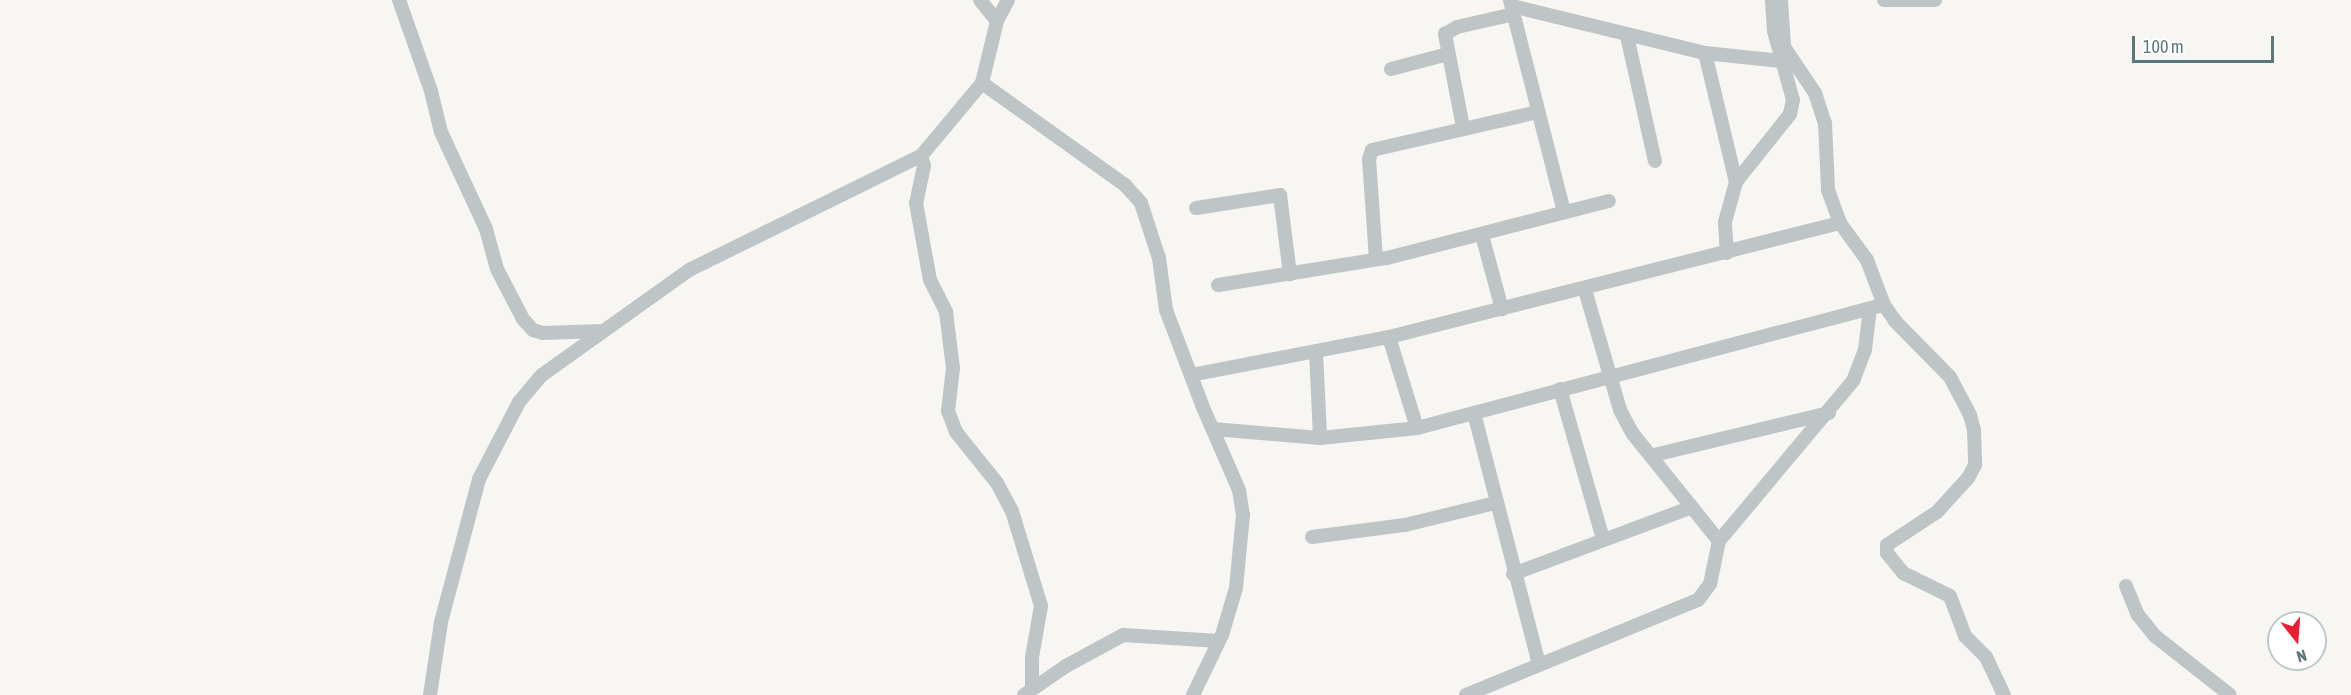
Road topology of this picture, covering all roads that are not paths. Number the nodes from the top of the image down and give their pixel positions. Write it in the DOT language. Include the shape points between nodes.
graph roads {
  1 [pos="399,0"];
  2 [pos="980,0"];
  3 [pos="1008,0"];
  4 [pos="1772,0"];
  5 [pos="1781,0"];
  6 [pos="1884,0"];
  7 [pos="1935,0"];
  8 [pos="1512,6"];
  9 [pos="997,21"];
  10 [pos="1627,36"];
  11 [pos="1705,53"];
  12 [pos="1448,54"];
  13 [pos="1782,61"];
  14 [pos="1391,69"];
  15 [pos="982,83"];
  16 [pos="1538,112"];
  17 [pos="1463,128"];
  18 [pos="921,156"];
  19 [pos="1655,161"];
  20 [pos="1736,182"];
  21 [pos="1609,201"];
  22 [pos="1196,208"];
  23 [pos="1564,212"];
  24 [pos="1840,223"];
  25 [pos="1482,235"];
  26 [pos="1727,253"];
  27 [pos="1376,259"];
  28 [pos="1290,274"];
  29 [pos="1218,285"];
  30 [pos="1585,290"];
  31 [pos="1877,307"];
  32 [pos="1502,309"];
  33 [pos="602,331"];
  34 [pos="1389,337"];
  35 [pos="1316,352"];
  36 [pos="1191,375"];
  37 [pos="1608,376"];
  38 [pos="1560,389"];
  39 [pos="1474,413"];
  40 [pos="1829,413"];
  41 [pos="1417,428"];
  42 [pos="1213,429"];
  43 [pos="1320,438"];
  44 [pos="1654,455"];
  45 [pos="1495,503"];
  46 [pos="1692,507"];
  47 [pos="1312,537"];
  48 [pos="1604,539"];
  49 [pos="1719,541"];
  50 [pos="1513,574"];
  51 [pos="2126,586"];
  52 [pos="1219,641"];
  53 [pos="1539,665"];
  54 [pos="1028,692"];
  55 [pos="430,695"];
  56 [pos="1193,695"];
  57 [pos="1466,695"];
  58 [pos="2004,695"];
  59 [pos="2230,695"];
  1 -- 33 [label="street" via="441,132 486,229 497,269 523,319 533,330 543,333"];
  2 -- 9 [label="street"];
  3 -- 9 [label="street"];
  4 -- 13 [label="street"];
  5 -- 24 [label="street" via="1784,47 1815,93 1824,123 1828,190"];
  6 -- 7 [label="street"];
  8 -- 10 [label="street"];
  8 -- 12 [label="street" via="1447,30"];
  8 -- 16 [label="street"];
  9 -- 15 [label="street"];
  10 -- 11 [label="street"];
  10 -- 19 [label="street"];
  11 -- 13 [label="street"];
  11 -- 20 [label="street"];
  12 -- 14 [label="street"];
  12 -- 17 [label="street"];
  13 -- 20 [label="street" via="1793,99 1790,114"];
  15 -- 18 [label="street"];
  15 -- 36 [label="street" via="1118,180 1142,203 1159,258 1166,310"];
  16 -- 17 [label="street"];
  16 -- 23 [label="street"];
  17 -- 27 [label="street" via="1372,150 1369,159"];
  18 -- 33 [label="street" via="728,248"];
  18 -- 54 [label="street" via="924,166 916,203 930,280 946,312 953,368 948,411 956,432 997,483 1012,511 1041,606"];
  20 -- 26 [label="street" via="1725,222"];
  21 -- 23 [label="street"];
  22 -- 28 [label="street" via="1280,195"];
  23 -- 25 [label="street"];
  24 -- 26 [label="street"];
  24 -- 31 [label="street" via="1867,260"];
  25 -- 27 [label="street"];
  25 -- 32 [label="street"];
  26 -- 30 [label="street"];
  27 -- 28 [label="street"];
  28 -- 29 [label="street"];
  30 -- 32 [label="street"];
  30 -- 37 [label="street"];
  31 -- 37 [label="street"];
  31 -- 40 [label="street" via="1853,381"];
  31 -- 58 [label="street" via="1959,392 1970,415 1976,455 1972,472 1954,495 1919,525 1891,542 1887,553 1903,573 1950,596 1965,636 1986,657"];
  32 -- 34 [label="street"];
  33 -- 55 [label="street" via="542,375 519,402 490,453 479,479 441,622"];
  34 -- 35 [label="street"];
  34 -- 41 [label="street"];
  35 -- 36 [label="street"];
  35 -- 43 [label="street"];
  36 -- 42 [label="street"];
  37 -- 38 [label="street"];
  37 -- 44 [label="street" via="1634,434"];
  38 -- 39 [label="street"];
  38 -- 48 [label="street"];
  39 -- 41 [label="street"];
  39 -- 45 [label="street"];
  40 -- 44 [label="street"];
  40 -- 49 [label="street"];
  41 -- 43 [label="street"];
  42 -- 43 [label="street"];
  42 -- 52 [label="street" via="1239,490 1243,515 1236,588"];
  44 -- 46 [label="street"];
  45 -- 47 [label="street" via="1405,525"];
  45 -- 50 [label="street"];
  46 -- 48 [label="street"];
  46 -- 49 [label="street"];
  48 -- 50 [label="street"];
  49 -- 53 [label="street" via="1710,584 1698,600"];
  50 -- 53 [label="street"];
  51 -- 59 [label="street" via="2138,615 2155,636"];
  52 -- 54 [label="street" via="1123,635"];
  52 -- 56 [label="street"];
  53 -- 57 [label="street"];
}
